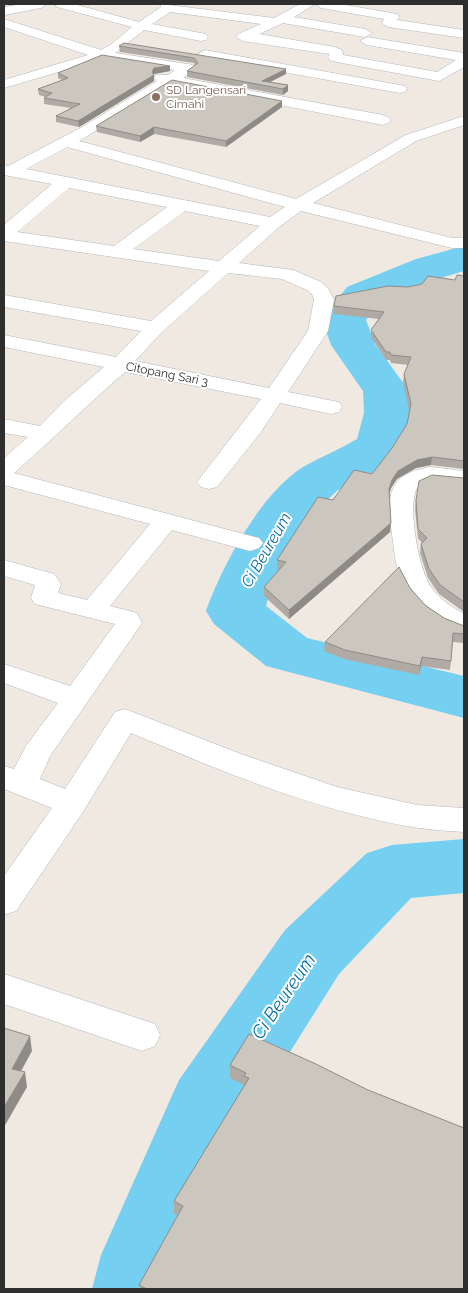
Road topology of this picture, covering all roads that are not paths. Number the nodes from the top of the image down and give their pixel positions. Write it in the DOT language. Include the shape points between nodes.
graph roads {
  1 [pos="41,4"];
  2 [pos="61,4"];
  3 [pos="309,4"];
  4 [pos="321,4"];
  5 [pos="167,6"];
  6 [pos="4,20"];
  7 [pos="278,20"];
  8 [pos="141,26"];
  9 [pos="464,34"];
  10 [pos="244,36"];
  11 [pos="201,37"];
  12 [pos="102,54"];
  13 [pos="205,54"];
  14 [pos="464,57"];
  15 [pos="84,60"];
  16 [pos="464,61"];
  17 [pos="189,68"];
  18 [pos="4,72"];
  19 [pos="20,78"];
  20 [pos="170,79"];
  21 [pos="276,81"];
  22 [pos="4,84"];
  23 [pos="319,88"];
  24 [pos="400,89"];
  25 [pos="383,120"];
  26 [pos="464,120"];
  27 [pos="444,127"];
  28 [pos="464,131"];
  29 [pos="66,142"];
  30 [pos="7,171"];
  31 [pos="64,183"];
  32 [pos="298,205"];
  33 [pos="180,206"];
  34 [pos="273,223"];
  35 [pos="4,235"];
  36 [pos="455,237"];
  37 [pos="116,253"];
  38 [pos="223,268"];
  39 [pos="4,301"];
  40 [pos="156,328"];
  41 [pos="4,341"];
  42 [pos="121,364"];
  43 [pos="274,395"];
  44 [pos="331,407"];
  45 [pos="4,426"];
  46 [pos="45,434"];
  47 [pos="4,470"];
  48 [pos="4,478"];
  49 [pos="464,478"];
  50 [pos="210,482"];
  51 [pos="165,522"];
  52 [pos="250,543"];
  53 [pos="4,568"];
  54 [pos="93,610"];
  55 [pos="464,625"];
  56 [pos="4,673"];
  57 [pos="76,699"];
  58 [pos="13,780"];
  59 [pos="72,804"];
  60 [pos="464,820"];
  61 [pos="13,871"];
  62 [pos="4,902"];
  63 [pos="4,989"];
  64 [pos="142,1035"];
  1 -- 6 [label="street"];
  2 -- 8 [label="street"];
  3 -- 7 [label="street"];
  4 -- 9 [label="street" via="393,17 388,23"];
  5 -- 7 [label="street"];
  5 -- 8 [label="street"];
  6 -- 12 [label="street"];
  7 -- 10 [label="street"];
  7 -- 14 [label="street"];
  8 -- 11 [label="street"];
  8 -- 12 [label="street" via="118,46"];
  10 -- 13 [label="street"];
  10 -- 16 [label="street" via="335,51 337,58 439,77"];
  12 -- 15 [label="street"];
  12 -- 17 [label="street"];
  13 -- 17 [label="street"];
  13 -- 24 [label="street"];
  15 -- 19 [label="street"];
  15 -- 20 [label="street"];
  17 -- 20 [label="street"];
  18 -- 19 [label="street"];
  19 -- 22 [label="street"];
  20 -- 25 [label="street"];
  20 -- 29 [label="street"];
  21 -- 23 [label="street"];
  26 -- 27 [label="street"];
  27 -- 28 [label="street"];
  27 -- 32 [label="street" via="411,138"];
  29 -- 30 [label="street"];
  29 -- 32 [label="street"];
  30 -- 31 [label="street"];
  31 -- 33 [label="street"];
  31 -- 35 [label="street"];
  32 -- 34 [label="street"];
  32 -- 36 [label="street"];
  33 -- 34 [label="street"];
  33 -- 37 [label="street"];
  34 -- 38 [label="street"];
  35 -- 37 [label="street"];
  37 -- 38 [label="street"];
  38 -- 40 [label="street"];
  38 -- 43 [label="street" via="286,274 321,292 324,300 318,331"];
  39 -- 40 [label="street"];
  40 -- 42 [label="street"];
  41 -- 42 [label="street, Citopang Sari 3"];
  42 -- 43 [label="street, Citopang Sari 3"];
  42 -- 46 [label="street"];
  43 -- 44 [label="street, Citopang Sari 3"];
  43 -- 50 [label="street"];
  45 -- 46 [label="street"];
  46 -- 47 [label="street"];
  48 -- 51 [label="street"];
  49 -- 55 [label="street" via="433,474 418,477 405,488 402,498 409,562 416,585 428,601"];
  51 -- 52 [label="street"];
  51 -- 54 [label="street"];
  53 -- 54 [label="street" via="45,580 48,584 44,598"];
  54 -- 57 [label="street" via="128,619 129,623"];
  56 -- 57 [label="street"];
  57 -- 58 [label="street"];
  58 -- 59 [label="street"];
  59 -- 60 [label="street" via="125,719 240,767 335,797 413,816"];
  59 -- 61 [label="street"];
  61 -- 62 [label="street"];
  63 -- 64 [label="street"];
}
